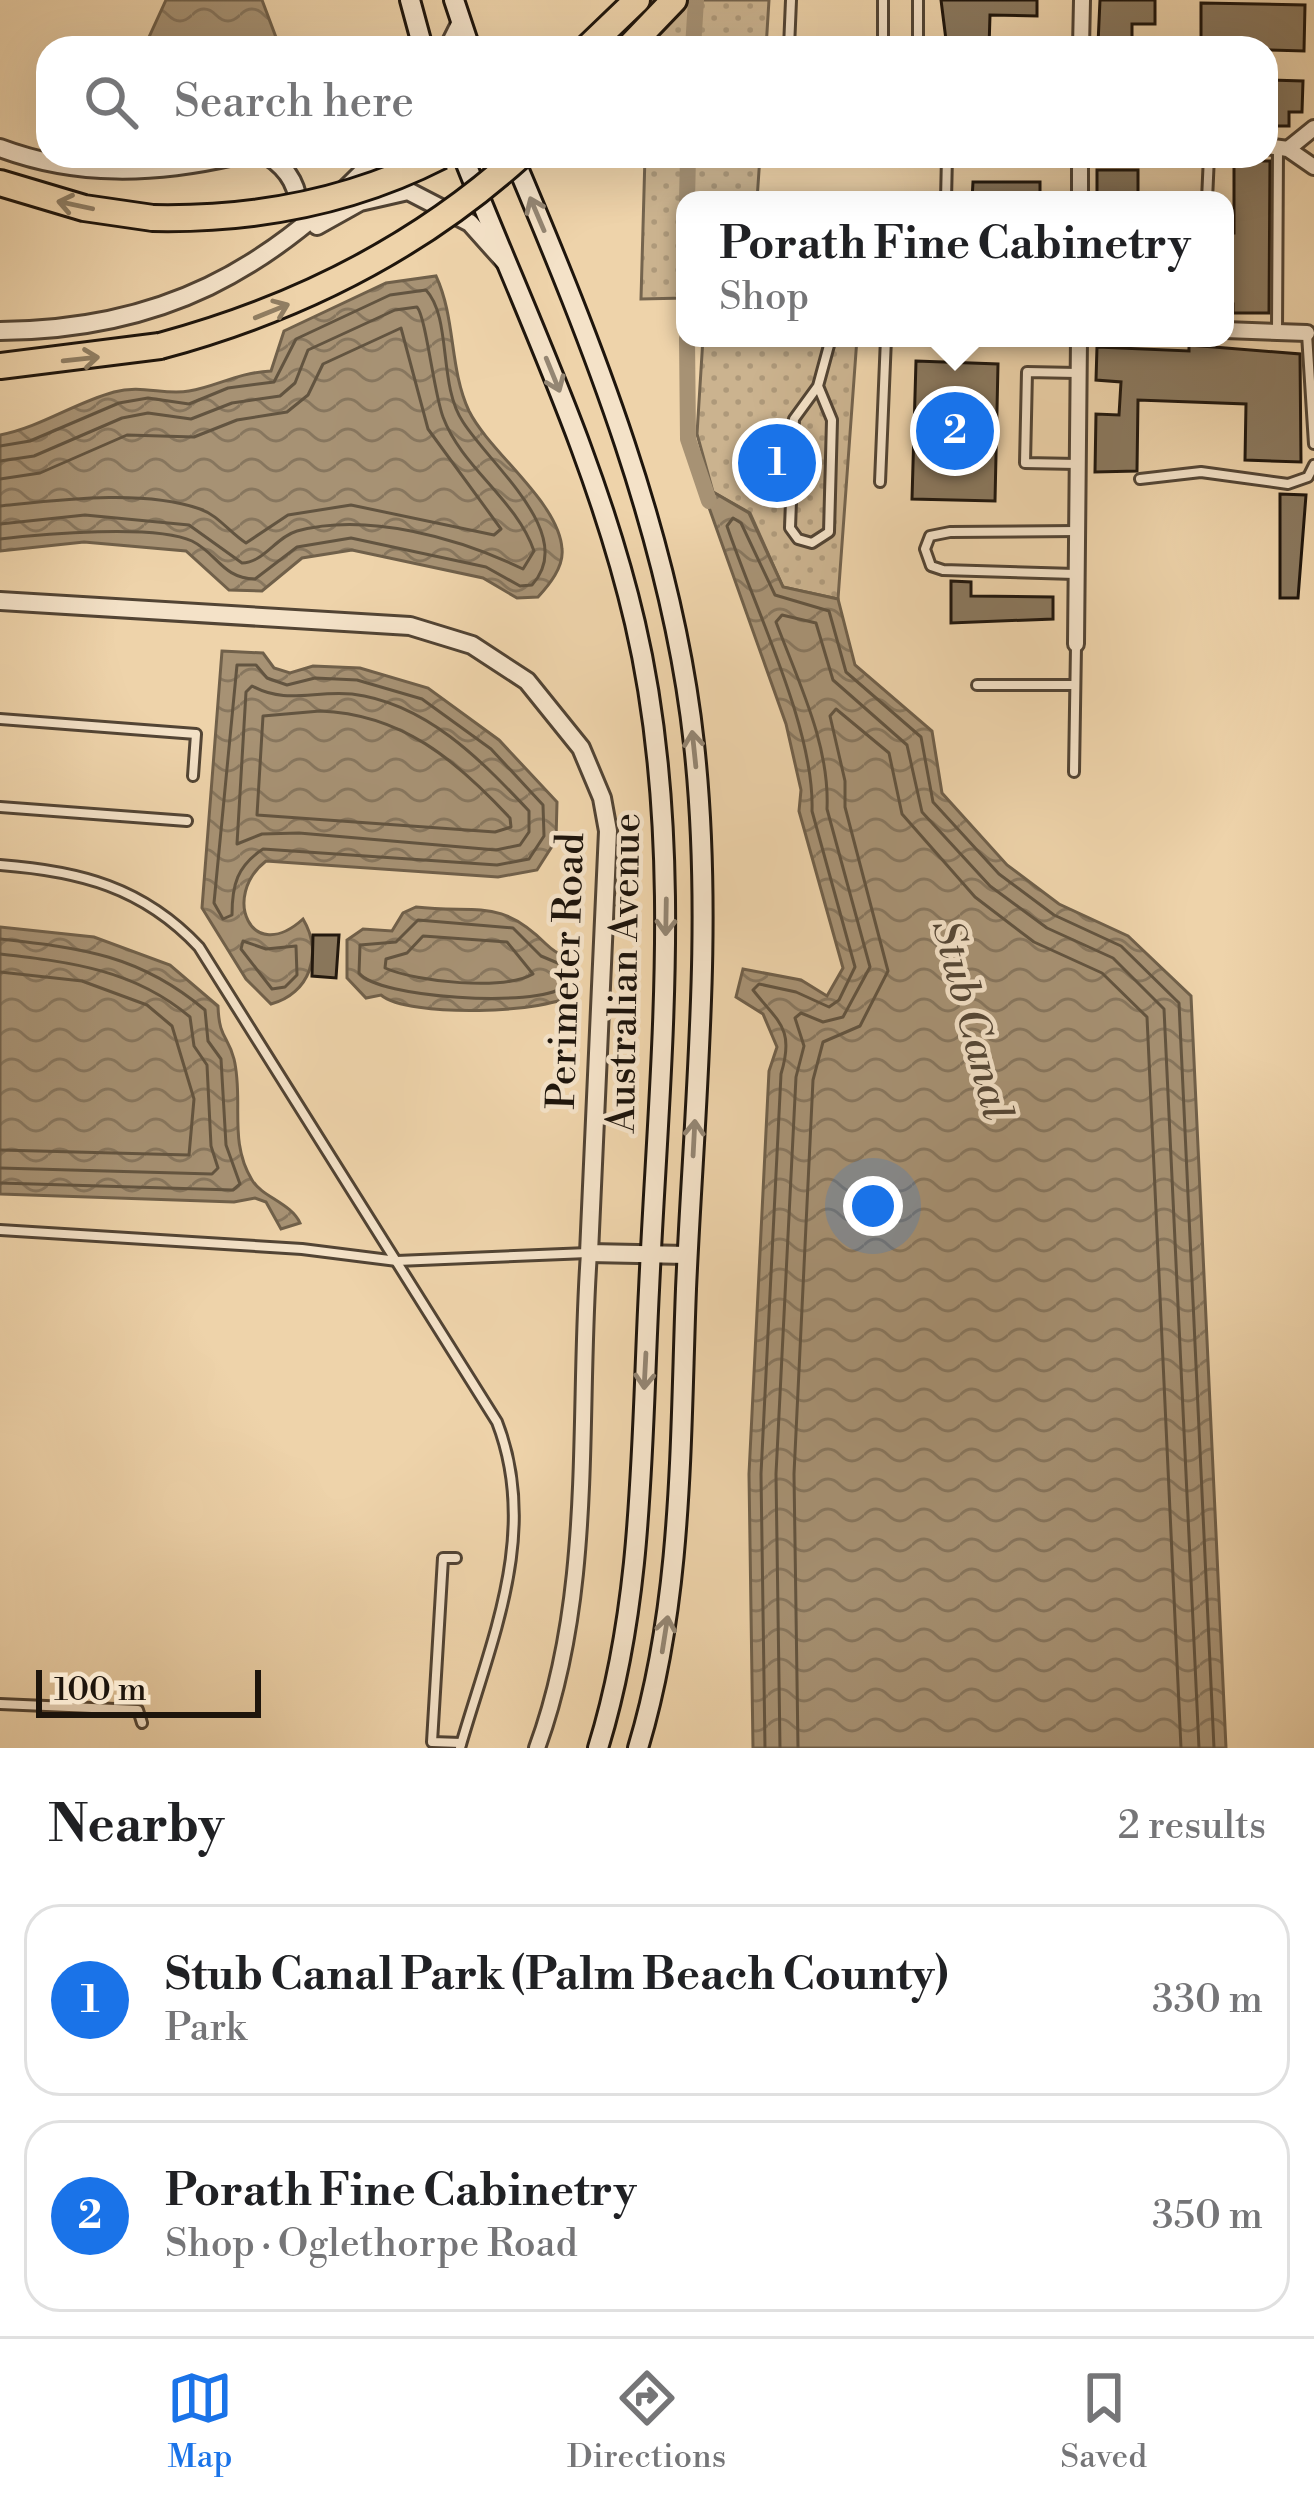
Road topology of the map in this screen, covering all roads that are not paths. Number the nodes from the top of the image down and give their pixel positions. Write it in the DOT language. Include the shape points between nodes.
graph roads {
  1 [pos="410,0"];
  2 [pos="454,0"];
  3 [pos="637,0"];
  4 [pos="674,0"];
  5 [pos="791,0"];
  6 [pos="883,0"];
  7 [pos="918,0"];
  8 [pos="1082,0"];
  9 [pos="461,22"];
  10 [pos="420,36"];
  11 [pos="454,36"];
  12 [pos="466,36"];
  13 [pos="600,36"];
  14 [pos="640,36"];
  15 [pos="790,36"];
  16 [pos="883,36"];
  17 [pos="918,36"];
  18 [pos="1081,36"];
  19 [pos="1314,128"];
  20 [pos="1278,147"];
  21 [pos="0,148"];
  22 [pos="1278,149"];
  23 [pos="36,159"];
  24 [pos="1314,167"];
  25 [pos="84,168"];
  26 [pos="159,168"];
  27 [pos="284,168"];
  28 [pos="366,168"];
  29 [pos="413,168"];
  30 [pos="468,168"];
  31 [pos="502,168"];
  32 [pos="521,168"];
  33 [pos="1277,168"];
  34 [pos="0,183"];
  35 [pos="295,238"];
  36 [pos="509,267"];
  37 [pos="1234,330"];
  38 [pos="0,332"];
  39 [pos="1277,332"];
  40 [pos="1307,333"];
  41 [pos="829,347"];
  42 [pos="886,347"];
  43 [pos="1078,347"];
  44 [pos="0,366"];
  45 [pos="1078,373"];
  46 [pos="818,386"];
  47 [pos="1314,445"];
  48 [pos="1077,464"];
  49 [pos="1314,465"];
  50 [pos="1140,479"];
  51 [pos="880,482"];
  52 [pos="1077,532"];
  53 [pos="1076,574"];
  54 [pos="0,601"];
  55 [pos="1076,644"];
  56 [pos="977,685"];
  57 [pos="1075,685"];
  58 [pos="0,719"];
  59 [pos="1074,772"];
  60 [pos="193,776"];
  61 [pos="0,807"];
  62 [pos="187,821"];
  63 [pos="0,865"];
  64 [pos="0,1230"];
  65 [pos="590,1253"];
  66 [pos="650,1254"];
  67 [pos="687,1255"];
  68 [pos="398,1261"];
  69 [pos="455,1558"];
  70 [pos="0,1704"];
  71 [pos="142,1723"];
  72 [pos="461,1745"];
  73 [pos="537,1748"];
  74 [pos="598,1748"];
  75 [pos="638,1748"];
  1 -- 10 [label="main road"];
  2 -- 9 [label="main road"];
  3 -- 13 [label="highway"];
  4 -- 14 [label="highway"];
  5 -- 15 [label="lane"];
  6 -- 16 [label="lane"];
  7 -- 17 [label="lane"];
  8 -- 18 [label="street"];
  9 -- 11 [label="street"];
  9 -- 12 [label="main road"];
  19 -- 20 [label="street"];
  21 -- 23 [label="street"];
  22 -- 24 [label="street"];
  25 -- 26 [label="street"];
  27 -- 35 [label="street" via="299,190"];
  28 -- 35 [label="street"];
  29 -- 34 [label="highway, one-way, bridge" via="296,207 212,218 84,208"];
  30 -- 36 [label="main road, Australian Avenue"];
  44 -- 31 [label="highway, one-way, bridge" via="160,346 261,316 362,268 454,211"];
  67 -- 32 [label="main road, Australian Avenue, one-way" via="704,906 686,687 656,553 597,367"];
  33 -- 39 [label="lane"];
  35 -- 36 [label="street" via="360,202 408,190 470,223"];
  35 -- 38 [label="street" via="203,290 126,317"];
  36 -- 66 [label="main road, Australian Avenue, one-way" via="608,521 655,736 667,900"];
  37 -- 39 [label="street"];
  39 -- 40 [label="street"];
  40 -- 47 [label="lane"];
  41 -- 46 [label="lane"];
  42 -- 51 [label="lane"];
  43 -- 45 [label="street"];
  45 -- 48 [label="street"];
  45 -- 48 [label="lane" via="1027,372 1025,463"];
  46 -- 46 [label="lane" via="832,420 829,532 812,543 790,528 794,419"];
  48 -- 52 [label="street"];
  49 -- 50 [label="lane" via="1308,477 1288,484 1201,472"];
  52 -- 53 [label="street"];
  52 -- 53 [label="lane" via="950,532 930,536 926,549 931,566 943,570"];
  53 -- 55 [label="street"];
  54 -- 65 [label="street, Perimeter Road" via="410,626 472,645 543,696 581,748 608,831"];
  55 -- 57 [label="lane"];
  56 -- 57 [label="lane"];
  57 -- 59 [label="lane"];
  58 -- 60 [label="lane" via="196,734"];
  61 -- 62 [label="lane"];
  63 -- 68 [label="lane" via="116,885 177,924 216,970"];
  64 -- 68 [label="lane"];
  65 -- 66 [label="street"];
  65 -- 68 [label="lane"];
  65 -- 73 [label="street, Perimeter Road" via="574,1585"];
  66 -- 67 [label="street"];
  66 -- 74 [label="main road, Australian Avenue, one-way" via="634,1575"];
  75 -- 67 [label="main road, Australian Avenue, one-way" via="670,1595"];
  68 -- 72 [label="lane" via="497,1422 516,1489 509,1574"];
  69 -- 72 [label="lane" via="443,1558 432,1742"];
  70 -- 71 [label="lane" via="139,1710"];
}
